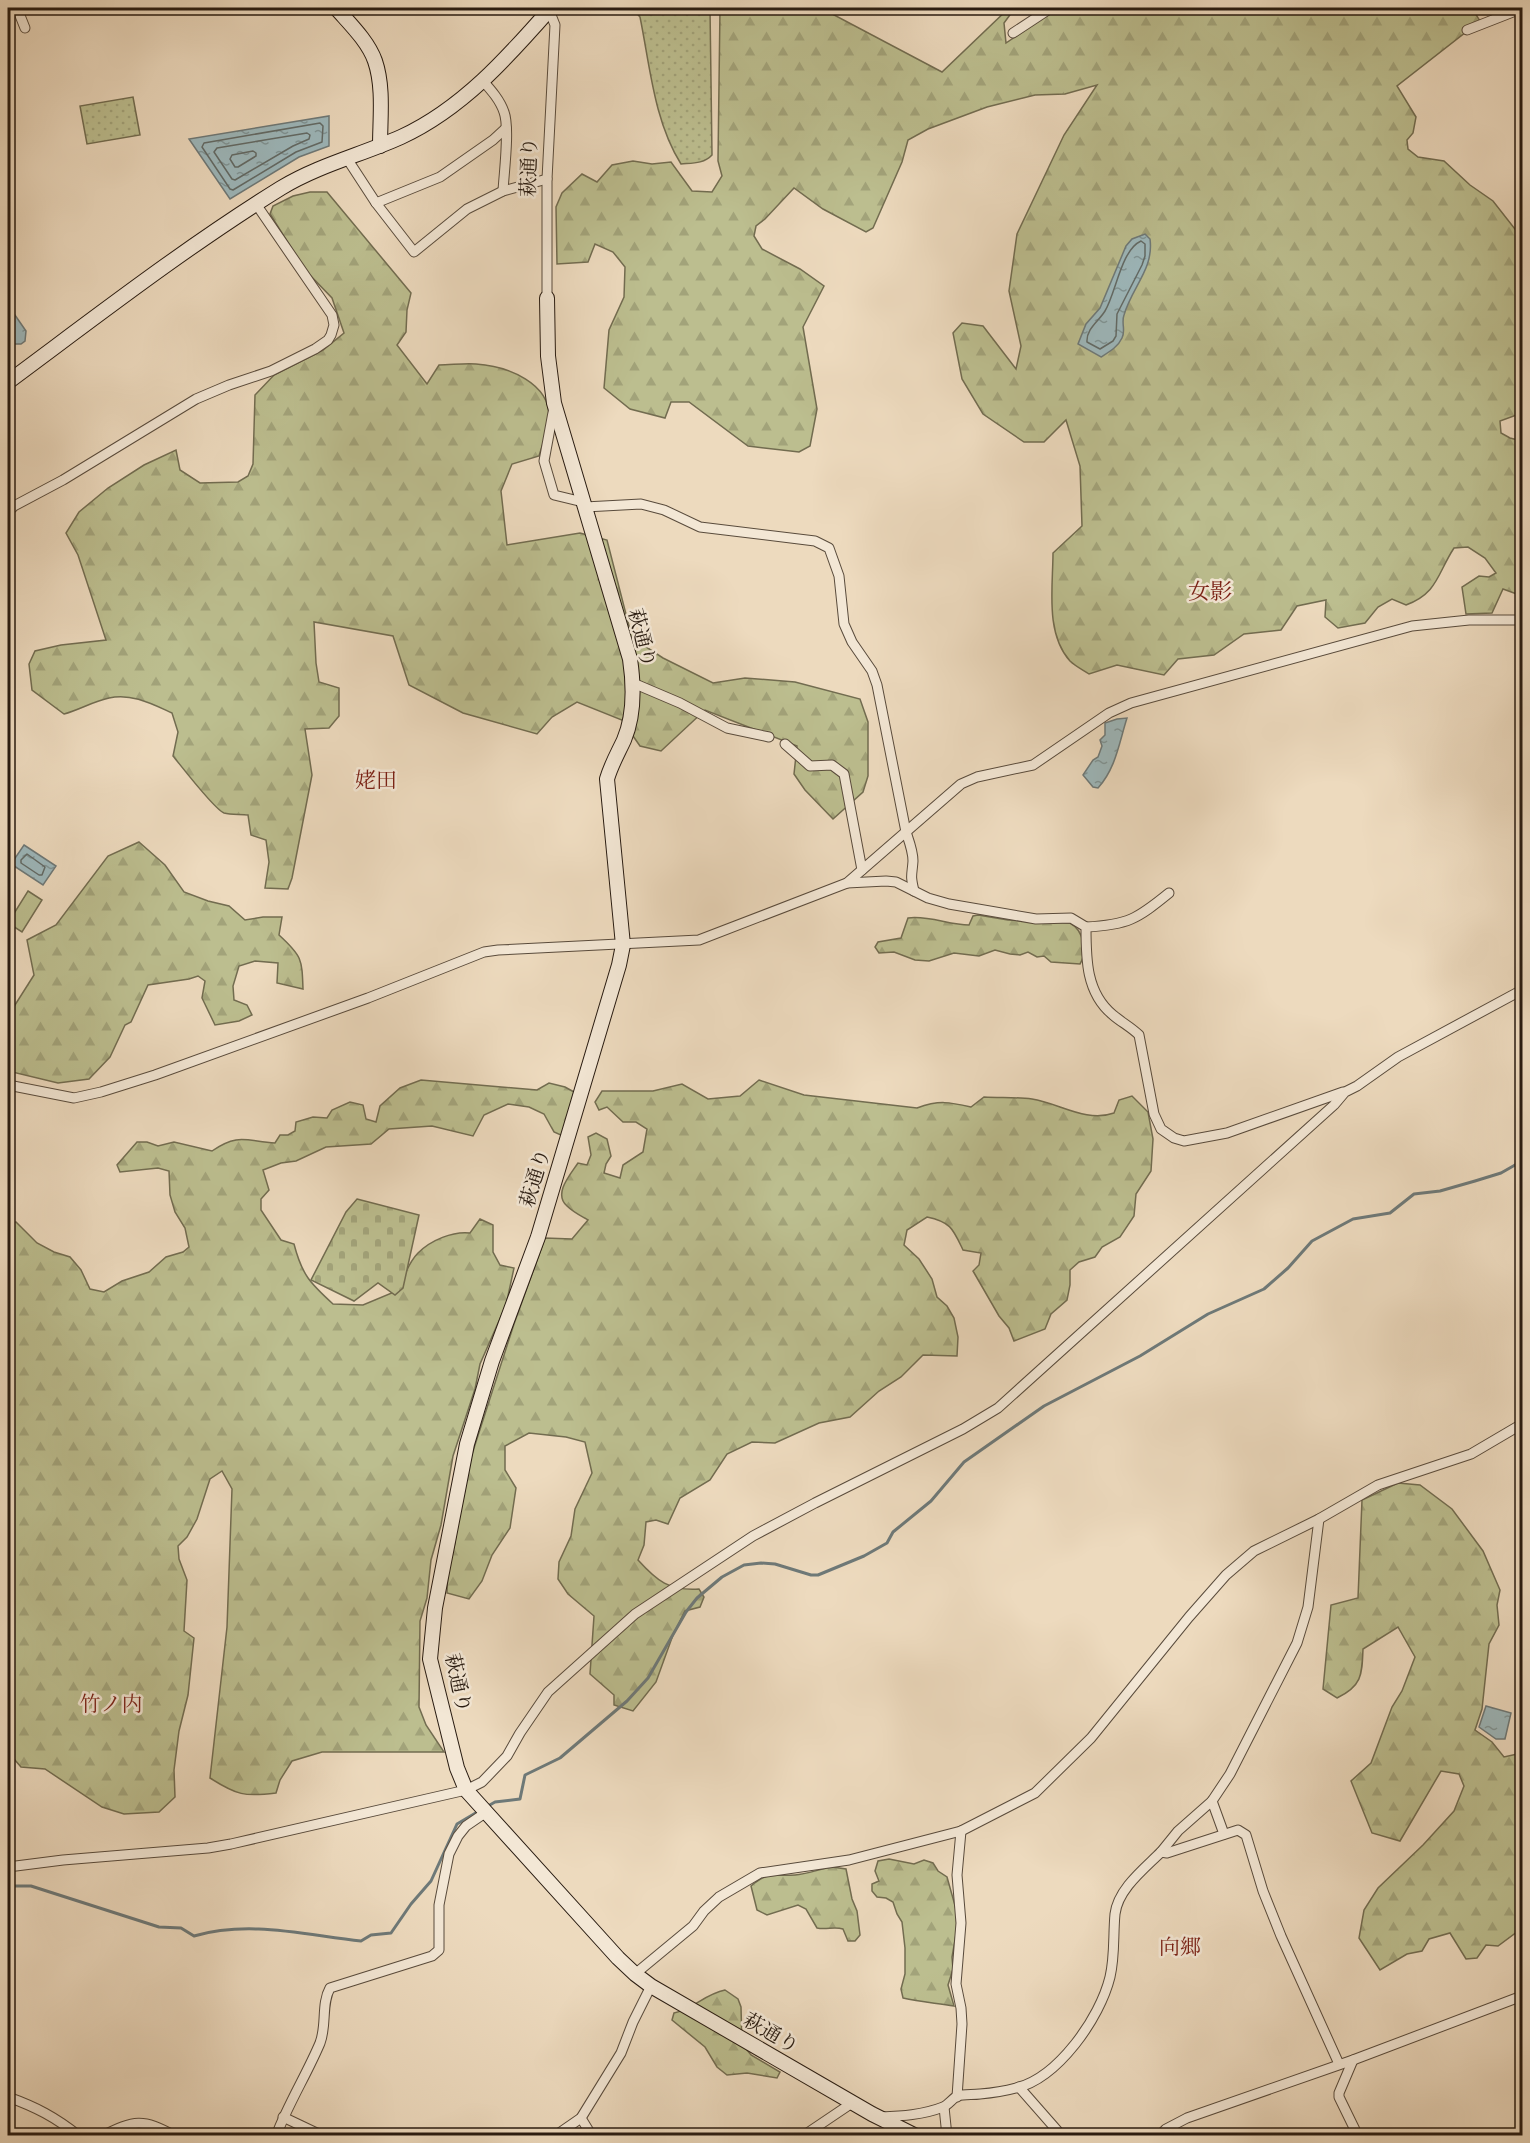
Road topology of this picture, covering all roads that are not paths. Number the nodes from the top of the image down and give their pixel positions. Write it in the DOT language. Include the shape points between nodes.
graph roads {
  1 [pos="17,8"];
  2 [pos="336,8"];
  3 [pos="1051,8"];
  4 [pos="1514,8"];
  5 [pos="550,9"];
  6 [pos="25,28"];
  7 [pos="1467,30"];
  8 [pos="1012,33"];
  9 [pos="483,81"];
  10 [pos="506,128"];
  11 [pos="380,146"];
  12 [pos="346,157"];
  13 [pos="547,179"];
  14 [pos="503,191"];
  15 [pos="376,202"];
  16 [pos="256,204"];
  17 [pos="547,298"];
  18 [pos="8,382"];
  19 [pos="554,403"];
  20 [pos="584,505"];
  21 [pos="8,512"];
  22 [pos="1522,620"];
  23 [pos="633,683"];
  24 [pos="769,737"];
  25 [pos="785,744"];
  26 [pos="906,832"];
  27 [pos="862,870"];
  28 [pos="910,876"];
  29 [pos="896,882"];
  30 [pos="847,883"];
  31 [pos="914,891"];
  32 [pos="1169,892"];
  33 [pos="1086,927"];
  34 [pos="623,945"];
  35 [pos="1522,990"];
  36 [pos="8,1085"];
  37 [pos="1345,1092"];
  38 [pos="1522,1424"];
  39 [pos="1319,1519"];
  40 [pos="466,1790"];
  41 [pos="1212,1801"];
  42 [pos="485,1813"];
  43 [pos="960,1831"];
  44 [pos="1224,1834"];
  45 [pos="1161,1852"];
  46 [pos="8,1867"];
  47 [pos="635,1974"];
  48 [pos="651,1986"];
  49 [pos="1522,1996"];
  50 [pos="1353,2060"];
  51 [pos="1339,2064"];
  52 [pos="1019,2087"];
  53 [pos="8,2097"];
  54 [pos="957,2097"];
  55 [pos="852,2103"];
  56 [pos="944,2107"];
  57 [pos="283,2117"];
  58 [pos="877,2117"];
  59 [pos="581,2118"];
  60 [pos="79,2136"];
  61 [pos="102,2136"];
  62 [pos="175,2136"];
  63 [pos="276,2136"];
  64 [pos="323,2136"];
  65 [pos="555,2136"];
  66 [pos="592,2136"];
  67 [pos="803,2136"];
  68 [pos="916,2136"];
  69 [pos="947,2136"];
  70 [pos="1062,2136"];
  71 [pos="1159,2136"];
  72 [pos="1358,2136"];
  1 -- 6 [label="street"];
  2 -- 11 [label="street" via="375,60"];
  3 -- 8 [label="street"];
  4 -- 7 [label="street"];
  5 -- 9 [label="street"];
  5 -- 13 [label="street, 萩通り" via="555,25"];
  9 -- 10 [label="street" via="505,113"];
  9 -- 11 [label="street" via="448,110"];
  10 -- 14 [label="street"];
  10 -- 15 [label="street" via="440,177"];
  11 -- 12 [label="street"];
  12 -- 15 [label="street"];
  12 -- 16 [label="street" via="306,174"];
  13 -- 14 [label="street"];
  13 -- 17 [label="street, 萩通り"];
  14 -- 15 [label="street" via="467,209 414,252"];
  16 -- 18 [label="street"];
  16 -- 21 [label="street" via="332,315 334,325 328,340 271,371 196,399"];
  17 -- 19 [label="street, 萩通り"];
  19 -- 20 [label="street, 萩通り"];
  19 -- 20 [label="street" via="544,461 551,488 554,495"];
  20 -- 23 [label="street, 萩通り" via="630,659"];
  20 -- 26 [label="street" via="640,504 700,527 815,541 829,548 839,576 844,624 877,685"];
  22 -- 26 [label="street" via="1412,626 1131,703 1109,713 1033,765 962,784"];
  23 -- 24 [label="street" via="727,728"];
  23 -- 34 [label="street, 萩通り" via="628,726 607,779"];
  25 -- 27 [label="street" via="810,766 832,765 844,774"];
  26 -- 27 [label="street"];
  26 -- 28 [label="street" via="913,861"];
  27 -- 30 [label="street"];
  28 -- 29 [label="street"];
  28 -- 31 [label="street"];
  29 -- 30 [label="street"];
  29 -- 31 [label="street"];
  30 -- 34 [label="street" via="699,940"];
  31 -- 33 [label="street" via="949,904 1036,919 1071,918"];
  32 -- 33 [label="street" via="1141,915 1114,926"];
  33 -- 37 [label="street" via="1086,958 1092,987 1105,1008 1139,1035 1154,1114 1161,1130 1184,1141 1227,1133"];
  34 -- 36 [label="street" via="498,950 474,955 368,998 101,1092 74,1098"];
  34 -- 40 [label="street, 萩通り" via="538,1237 492,1361 467,1444 435,1608 430,1659"];
  35 -- 37 [label="street" via="1398,1057"];
  37 -- 40 [label="street" via="998,1407 963,1429 753,1536 635,1614 548,1692 507,1756 482,1782"];
  38 -- 39 [label="street" via="1471,1454 1378,1485"];
  39 -- 41 [label="street" via="1308,1607 1297,1643 1230,1774"];
  39 -- 43 [label="street" via="1254,1551 1226,1575 1091,1738 1035,1793"];
  40 -- 42 [label="street, 萩通り"];
  40 -- 46 [label="street" via="208,1848"];
  41 -- 44 [label="street"];
  41 -- 45 [label="street"];
  42 -- 47 [label="street, 萩通り"];
  42 -- 57 [label="street" via="466,1826 449,1854 439,1905 439,1950 432,1956 330,1988 320,2042"];
  43 -- 47 [label="street" via="849,1860 760,1873 719,1897 693,1926"];
  43 -- 54 [label="street" via="957,1875 961,1923 956,1984 962,2024"];
  44 -- 45 [label="street"];
  44 -- 51 [label="street" via="1238,1830 1246,1835 1277,1927"];
  45 -- 52 [label="street" via="1118,1901 1111,1976 1095,2015 1055,2068"];
  47 -- 48 [label="street, 萩通り"];
  48 -- 55 [label="street, 萩通り"];
  48 -- 59 [label="street" via="621,2053"];
  49 -- 50 [label="street"];
  50 -- 51 [label="street"];
  50 -- 72 [label="street" via="1339,2097"];
  51 -- 71 [label="street" via="1186,2118"];
  52 -- 54 [label="street"];
  52 -- 70 [label="street"];
  53 -- 60 [label="street" via="55,2117"];
  54 -- 56 [label="street"];
  55 -- 58 [label="street, 萩通り"];
  55 -- 67 [label="street"];
  56 -- 58 [label="street" via="914,2115"];
  56 -- 69 [label="street"];
  57 -- 63 [label="street"];
  57 -- 64 [label="street"];
  58 -- 68 [label="street, 萩通り"];
  59 -- 65 [label="street"];
  59 -- 66 [label="street"];
  61 -- 62 [label="street" via="144,2122"];
}
